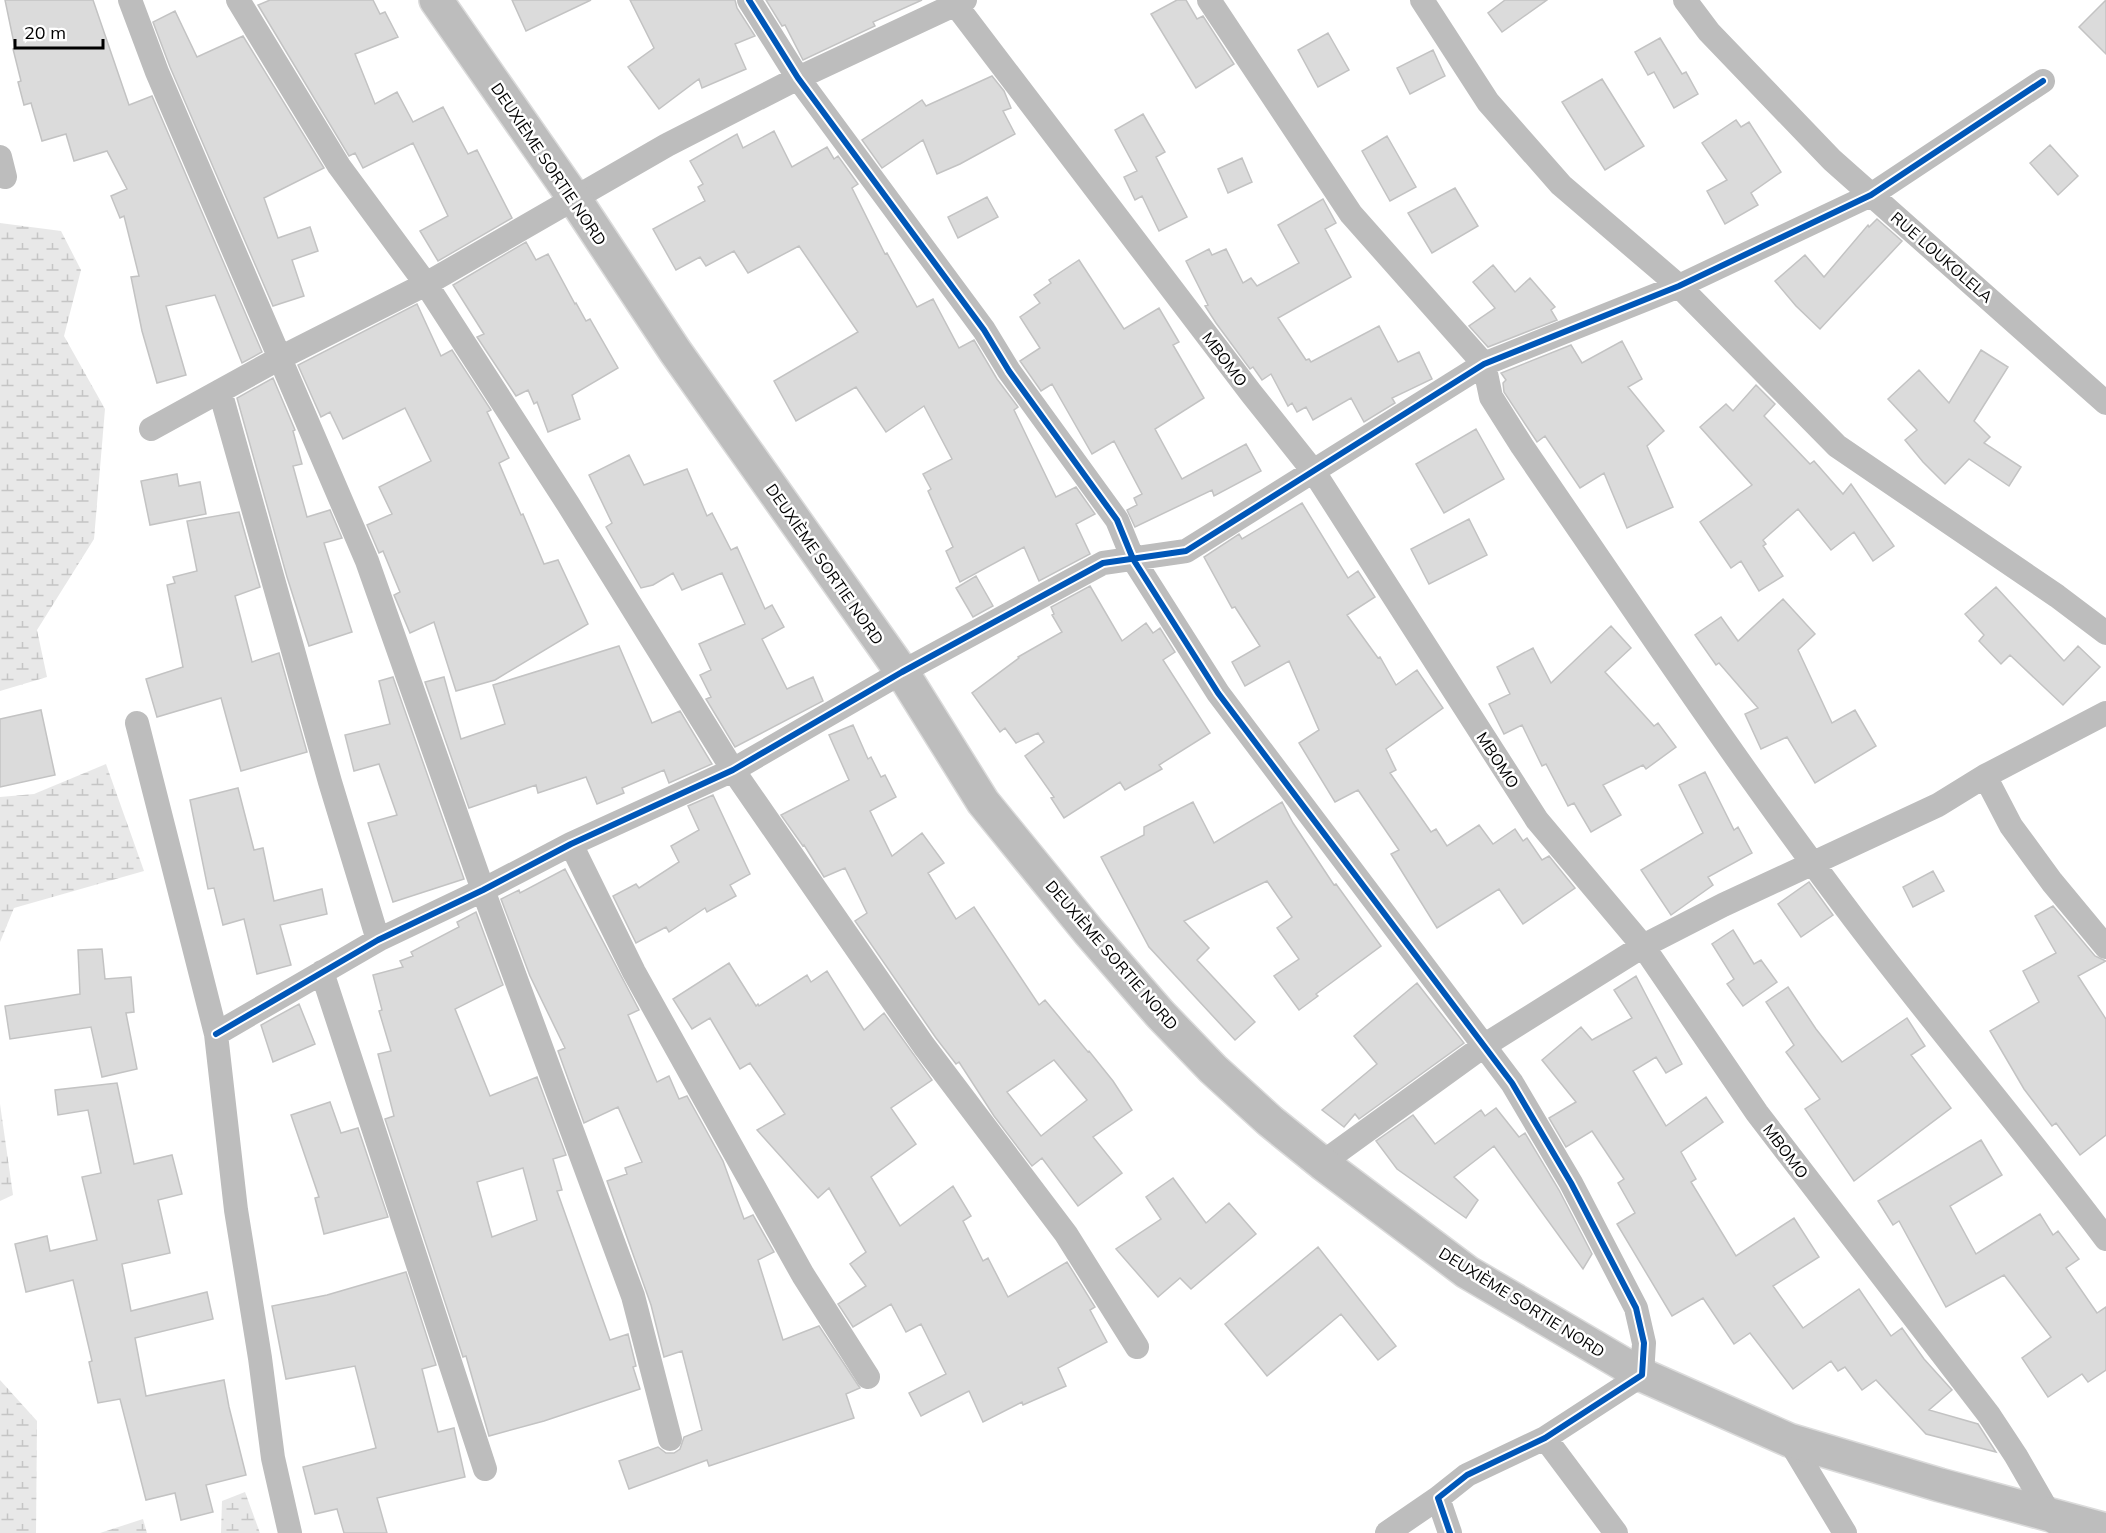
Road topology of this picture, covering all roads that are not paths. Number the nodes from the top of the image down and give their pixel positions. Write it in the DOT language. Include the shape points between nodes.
graph roads {
  1 [pos="130,0"];
  2 [pos="237,0"];
  3 [pos="436,0"];
  4 [pos="749,0"];
  5 [pos="1209,0"];
  6 [pos="1422,0"];
  7 [pos="1685,0"];
  8 [pos="957,1"];
  9 [pos="798,78"];
  10 [pos="2043,81"];
  11 [pos="1872,195"];
  12 [pos="574,198"];
  13 [pos="426,284"];
  14 [pos="1679,286"];
  15 [pos="280,358"];
  16 [pos="1484,364"];
  17 [pos="220,391"];
  18 [pos="2106,403"];
  19 [pos="151,429"];
  20 [pos="1314,472"];
  21 [pos="1133,559"];
  22 [pos="2106,633"];
  23 [pos="902,672"];
  24 [pos="2106,713"];
  25 [pos="136,723"];
  26 [pos="733,770"];
  27 [pos="1984,776"];
  28 [pos="571,844"];
  29 [pos="1813,862"];
  30 [pos="483,890"];
  31 [pos="378,940"];
  32 [pos="1643,946"];
  33 [pos="2106,947"];
  34 [pos="322,972"];
  35 [pos="216,1034"];
  36 [pos="1485,1045"];
  37 [pos="1322,1163"];
  38 [pos="2106,1239"];
  39 [pos="1137,1347"];
  40 [pos="1642,1375"];
  41 [pos="868,1377"];
  42 [pos="1545,1438"];
  43 [pos="670,1439"];
  44 [pos="1789,1440"];
  45 [pos="485,1469"];
  46 [pos="1438,1498"];
  47 [pos="2056,1524"];
  48 [pos="2106,1530"];
  49 [pos="290,1533"];
  50 [pos="1387,1533"];
  51 [pos="1450,1533"];
  52 [pos="1616,1533"];
  53 [pos="1845,1533"];
  1 -- 15 [label="street"];
  2 -- 13 [label="street" via="339,166"];
  3 -- 12 [label="main road, DEUXIÈME SORTIE NORD"];
  4 -- 9 [label="street"];
  5 -- 16 [label="street" via="1351,214"];
  6 -- 14 [label="street" via="1488,102 1561,185"];
  7 -- 11 [label="street, RUE LOUKOLELA" via="1738,63 1832,160"];
  8 -- 9 [label="street"];
  8 -- 20 [label="street, MBOMO"];
  9 -- 12 [label="street"];
  9 -- 21 [label="street" via="984,330 1016,381 1117,520"];
  10 -- 11 [label="street"];
  11 -- 14 [label="street"];
  11 -- 18 [label="street, RUE LOUKOLELA"];
  12 -- 13 [label="street"];
  12 -- 23 [label="main road, DEUXIÈME SORTIE NORD" via="675,351"];
  13 -- 15 [label="street"];
  13 -- 26 [label="street"];
  14 -- 16 [label="street"];
  14 -- 22 [label="street" via="1837,446"];
  15 -- 17 [label="street"];
  15 -- 30 [label="street" via="367,561"];
  16 -- 20 [label="street"];
  16 -- 29 [label="street" via="1491,397 1522,446"];
  17 -- 19 [label="street"];
  17 -- 31 [label="street"];
  20 -- 21 [label="street" via="1186,550"];
  20 -- 32 [label="street, MBOMO" via="1537,820"];
  21 -- 23 [label="street" via="1104,563"];
  21 -- 36 [label="street" via="1218,693"];
  23 -- 26 [label="street"];
  23 -- 37 [label="main road, DEUXIÈME SORTIE NORD" via="983,802 1089,932 1214,1069"];
  24 -- 27 [label="street"];
  25 -- 35 [label="street"];
  26 -- 28 [label="street"];
  26 -- 39 [label="street" via="924,1046 1066,1233"];
  27 -- 29 [label="street" via="1938,805"];
  27 -- 33 [label="street" via="2011,826"];
  28 -- 30 [label="street"];
  28 -- 41 [label="street" via="634,972 791,1254"];
  29 -- 32 [label="street"];
  29 -- 38 [label="street"];
  30 -- 31 [label="street"];
  30 -- 43 [label="street" via="633,1296"];
  31 -- 34 [label="street"];
  32 -- 36 [label="street"];
  32 -- 47 [label="street, MBOMO" via="1757,1113 1989,1415"];
  34 -- 35 [label="street"];
  34 -- 45 [label="street"];
  35 -- 49 [label="street" via="236,1210 273,1458"];
  36 -- 37 [label="street"];
  36 -- 40 [label="street" via="1571,1183 1636,1308 1644,1343"];
  37 -- 40 [label="main road, DEUXIÈME SORTIE NORD" via="1467,1272"];
  40 -- 42 [label="street"];
  40 -- 44 [label="main road, DEUXIÈME SORTIE NORD"];
  42 -- 46 [label="street" via="1467,1474"];
  42 -- 52 [label="street"];
  44 -- 47 [label="main road, DEUXIÈME SORTIE NORD"];
  44 -- 53 [label="street"];
  46 -- 50 [label="street"];
  46 -- 51 [label="street"];
  47 -- 48 [label="main road, DEUXIÈME SORTIE NORD"];
}
